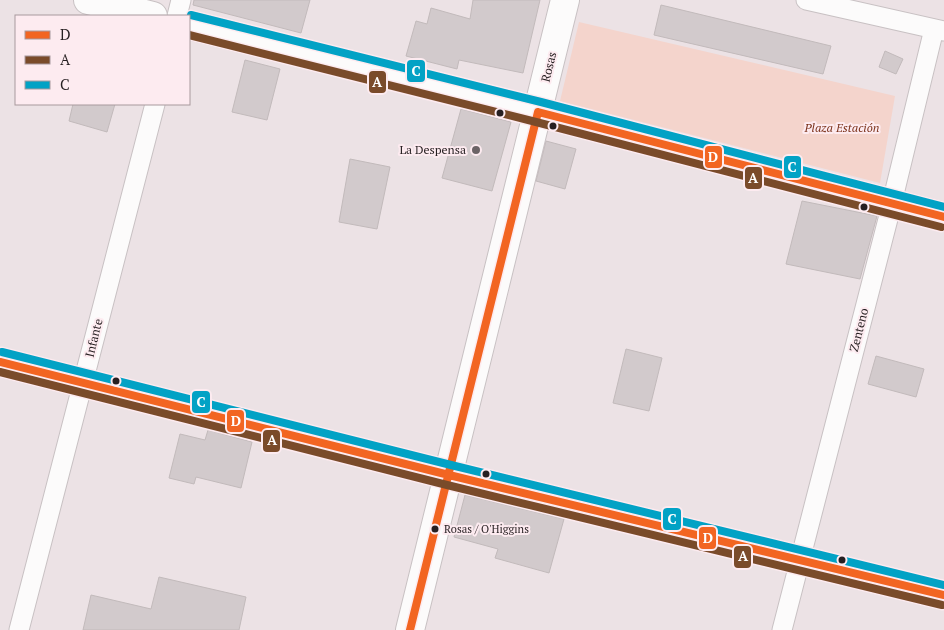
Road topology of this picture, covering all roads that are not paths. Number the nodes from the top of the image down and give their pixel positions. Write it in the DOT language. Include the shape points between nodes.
graph roads {
  1 [pos="88,0"];
  2 [pos="181,0"];
  3 [pos="565,0"];
  4 [pos="806,0"];
  5 [pos="149,15"];
  6 [pos="177,15"];
  7 [pos="190,25"];
  8 [pos="939,30"];
  9 [pos="154,105"];
  10 [pos="538,112"];
  11 [pos="892,204"];
  12 [pos="944,217"];
  13 [pos="0,362"];
  14 [pos="83,382"];
  15 [pos="449,475"];
  16 [pos="800,560"];
  17 [pos="944,596"];
  18 [pos="19,630"];
  19 [pos="410,630"];
  20 [pos="782,630"];
  1 -- 5 [label="street"];
  2 -- 6 [label="street"];
  3 -- 10 [label="street, Rosas"];
  4 -- 8 [label="street"];
  7 -- 10 [label="street"];
  8 -- 11 [label="street, Zenteno"];
  9 -- 14 [label="street, Infante"];
  10 -- 11 [label="street"];
  10 -- 15 [label="street, Rosas"];
  11 -- 12 [label="street"];
  11 -- 16 [label="street, Zenteno"];
  13 -- 14 [label="street"];
  14 -- 15 [label="street"];
  14 -- 18 [label="street, Infante"];
  15 -- 16 [label="street"];
  15 -- 19 [label="street, Rosas"];
  16 -- 17 [label="street"];
  16 -- 20 [label="street, Zenteno"];
}
